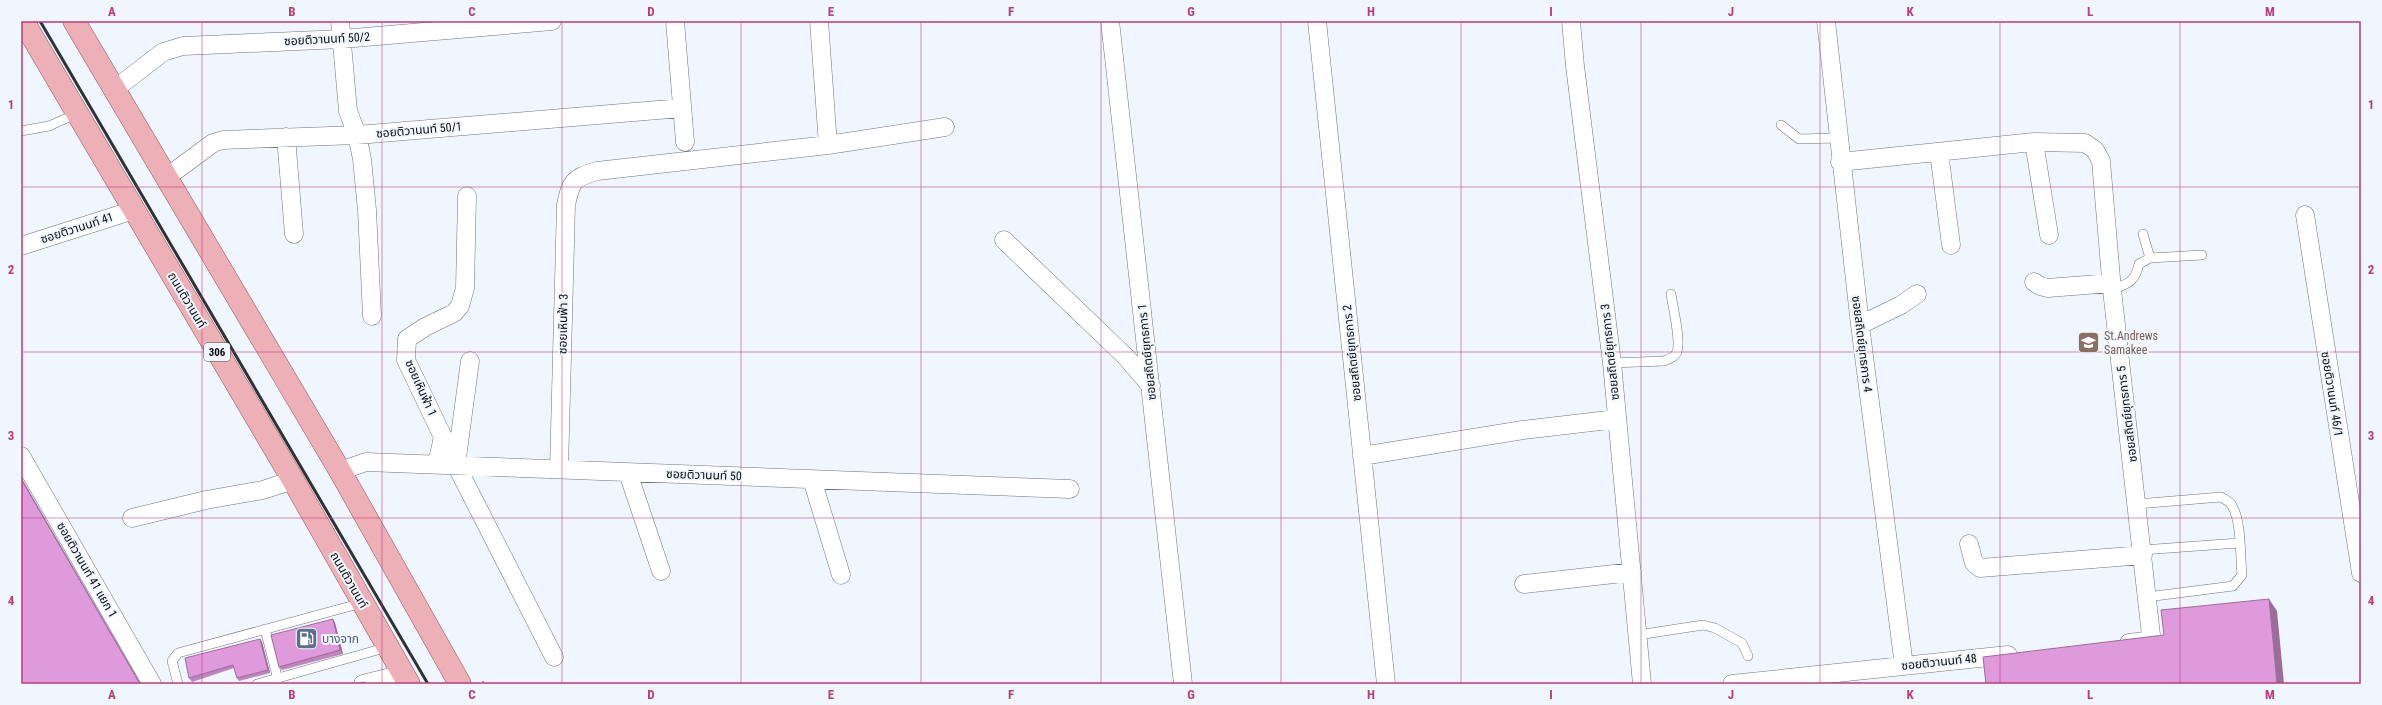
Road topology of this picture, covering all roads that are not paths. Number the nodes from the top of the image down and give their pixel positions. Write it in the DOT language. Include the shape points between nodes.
graph roads {
  1 [pos="23,21"];
  2 [pos="74,21"];
  3 [pos="340,21"];
  4 [pos="552,21"];
  5 [pos="675,21"];
  6 [pos="819,21"];
  7 [pos="1110,21"];
  8 [pos="1317,21"];
  9 [pos="1571,21"];
  10 [pos="1826,21"];
  11 [pos="342,39"];
  12 [pos="115,89"];
  13 [pos="682,108"];
  14 [pos="78,113"];
  15 [pos="1782,125"];
  16 [pos="944,128"];
  17 [pos="21,131"];
  18 [pos="357,135"];
  19 [pos="286,137"];
  20 [pos="1839,138"];
  21 [pos="685,142"];
  22 [pos="2034,142"];
  23 [pos="828,145"];
  24 [pos="1939,152"];
  25 [pos="1840,162"];
  26 [pos="167,177"];
  27 [pos="467,196"];
  28 [pos="134,210"];
  29 [pos="2305,215"];
  30 [pos="294,234"];
  31 [pos="2143,234"];
  32 [pos="2049,236"];
  33 [pos="1004,240"];
  34 [pos="1951,245"];
  35 [pos="21,246"];
  36 [pos="2202,255"];
  37 [pos="2150,258"];
  38 [pos="2034,282"];
  39 [pos="2112,286"];
  40 [pos="1671,294"];
  41 [pos="1917,294"];
  42 [pos="372,316"];
  43 [pos="1860,325"];
  44 [pos="470,361"];
  45 [pos="1612,363"];
  46 [pos="1151,386"];
  47 [pos="1617,419"];
  48 [pos="21,456"];
  49 [pos="1362,456"];
  50 [pos="437,464"];
  51 [pos="456,465"];
  52 [pos="559,469"];
  53 [pos="340,471"];
  54 [pos="628,473"];
  55 [pos="812,479"];
  56 [pos="293,480"];
  57 [pos="1070,489"];
  58 [pos="2137,504"];
  59 [pos="132,518"];
  60 [pos="2239,543"];
  61 [pos="1969,544"];
  62 [pos="2142,552"];
  63 [pos="2360,564"];
  64 [pos="661,571"];
  65 [pos="1632,572"];
  66 [pos="841,576"];
  67 [pos="1524,584"];
  68 [pos="2147,597"];
  69 [pos="362,603"];
  70 [pos="265,629"];
  71 [pos="1638,635"];
  72 [pos="2115,645"];
  73 [pos="388,647"];
  74 [pos="2021,654"];
  75 [pos="1748,656"];
  76 [pos="554,657"];
  77 [pos="1904,666"];
  78 [pos="406,679"];
  79 [pos="278,680"];
  80 [pos="152,684"];
  81 [pos="178,684"];
  82 [pos="257,684"];
  83 [pos="363,684"];
  84 [pos="460,684"];
  85 [pos="1183,684"];
  86 [pos="1386,684"];
  87 [pos="1642,684"];
  88 [pos="1732,684"];
  1 -- 14 [label="main road, ถนนติวานนท์ / 306"];
  2 -- 12 [label="main road"];
  3 -- 11 [label="street"];
  4 -- 11 [label="street, ซอยติวานนท์ 50/2"];
  5 -- 13 [label="street"];
  6 -- 23 [label="street"];
  7 -- 46 [label="street, ซอยสถิตย์ยุทธการ 1"];
  8 -- 49 [label="street, ซอยสถิตย์ยุทธการ 2"];
  9 -- 45 [label="street, ซอยสถิตย์ยุทธการ 3"];
  10 -- 20 [label="street, ซอยสถิตย์ยุทธการ 4"];
  11 -- 12 [label="street, ซอยติวานนท์ 50/2" via="183,46 162,52"];
  11 -- 18 [label="street" via="348,111"];
  12 -- 26 [label="main road"];
  13 -- 18 [label="street, ซอยติวานนท์ 50/1"];
  13 -- 21 [label="street"];
  14 -- 17 [label="lane" via="49,126"];
  14 -- 28 [label="main road, ถนนติวานนท์ / 306"];
  15 -- 20 [label="lane" via="1799,139"];
  16 -- 23 [label="street"];
  18 -- 19 [label="street, ซอยติวานนท์ 50/1"];
  18 -- 42 [label="street" via="367,210"];
  19 -- 26 [label="street, ซอยติวานนท์ 50/1" via="223,140 213,143"];
  19 -- 30 [label="street"];
  20 -- 25 [label="street, ซอยสถิตย์ยุทธการ 4"];
  22 -- 24 [label="street"];
  22 -- 32 [label="street"];
  22 -- 39 [label="street, ซอยสถิตย์ยุทธการ 5" via="2085,142 2095,150 2101,161"];
  23 -- 52 [label="street, ซอยเหินฟ้า 3" via="597,171 574,180 566,205"];
  24 -- 25 [label="street"];
  24 -- 34 [label="street"];
  25 -- 43 [label="street, ซอยสถิตย์ยุทธการ 4"];
  26 -- 53 [label="main road"];
  27 -- 50 [label="street, ซอยเหินฟ้า 1" via="465,288 460,306 454,313 406,339 406,360 443,437"];
  28 -- 35 [label="street, ซอยติวานนท์ 41"];
  28 -- 56 [label="main road, ถนนติวานนท์ / 306"];
  29 -- 63 [label="street, ซอยติวานนท์ 46/1"];
  31 -- 37 [label="lane"];
  33 -- 46 [label="street" via="1126,357"];
  36 -- 37 [label="lane"];
  37 -- 39 [label="lane" via="2139,264 2137,276 2132,281"];
  38 -- 39 [label="street" via="2048,288"];
  39 -- 58 [label="street, ซอยสถิตย์ยุทธการ 5"];
  40 -- 45 [label="lane" via="1678,342 1677,352 1664,361"];
  41 -- 43 [label="street" via="1901,305"];
  43 -- 77 [label="street, ซอยสถิตย์ยุทธการ 4"];
  44 -- 51 [label="street"];
  45 -- 47 [label="street, ซอยสถิตย์ยุทธการ 3"];
  46 -- 85 [label="street, ซอยสถิตย์ยุทธการ 1"];
  47 -- 49 [label="street" via="1523,430"];
  47 -- 65 [label="street, ซอยสถิตย์ยุทธการ 3"];
  48 -- 80 [label="street, ซอยติวานนท์ 41 แยก 1"];
  49 -- 86 [label="street, ซอยสถิตย์ยุทธการ 2"];
  50 -- 51 [label="street, ซอยติวานนท์ 50"];
  50 -- 53 [label="street, ซอยติวานนท์ 50" via="366,462"];
  51 -- 52 [label="street, ซอยติวานนท์ 50"];
  51 -- 76 [label="street"];
  52 -- 54 [label="street, ซอยติวานนท์ 50"];
  53 -- 84 [label="main road"];
  54 -- 55 [label="street, ซอยติวานนท์ 50"];
  54 -- 64 [label="street"];
  55 -- 57 [label="street, ซอยติวานนท์ 50"];
  55 -- 66 [label="street"];
  56 -- 59 [label="street" via="263,490 206,500"];
  56 -- 69 [label="main road, ถนนติวานนท์ / 306"];
  58 -- 60 [label="lane" via="2221,497 2230,503 2236,516"];
  58 -- 62 [label="street, ซอยสถิตย์ยุทธการ 5"];
  60 -- 62 [label="lane"];
  60 -- 68 [label="lane" via="2242,575 2233,586"];
  61 -- 62 [label="street" via="1974,563 1980,568"];
  62 -- 68 [label="street, ซอยสถิตย์ยุทธการ 5"];
  65 -- 67 [label="street"];
  65 -- 71 [label="street, ซอยสถิตย์ยุทธการ 3"];
  68 -- 72 [label="street, ซอยสถิตย์ยุทธการ 5" via="2151,635 2146,642"];
  69 -- 70 [label="lane"];
  69 -- 73 [label="main road, ถนนติวานนท์ / 306"];
  70 -- 79 [label="lane"];
  70 -- 81 [label="lane" via="178,653 172,661"];
  71 -- 75 [label="lane" via="1703,625 1716,628 1742,644"];
  71 -- 87 [label="street, ซอยสถิตย์ยุทธการ 3"];
  73 -- 78 [label="main road, ถนนติวานนท์ / 306"];
  73 -- 79 [label="lane"];
  74 -- 77 [label="street, ซอยติวานนท์ 48"];
  77 -- 88 [label="street, ซอยติวานนท์ 48"];
  78 -- 83 [label="street"];
  79 -- 82 [label="lane"];
}
